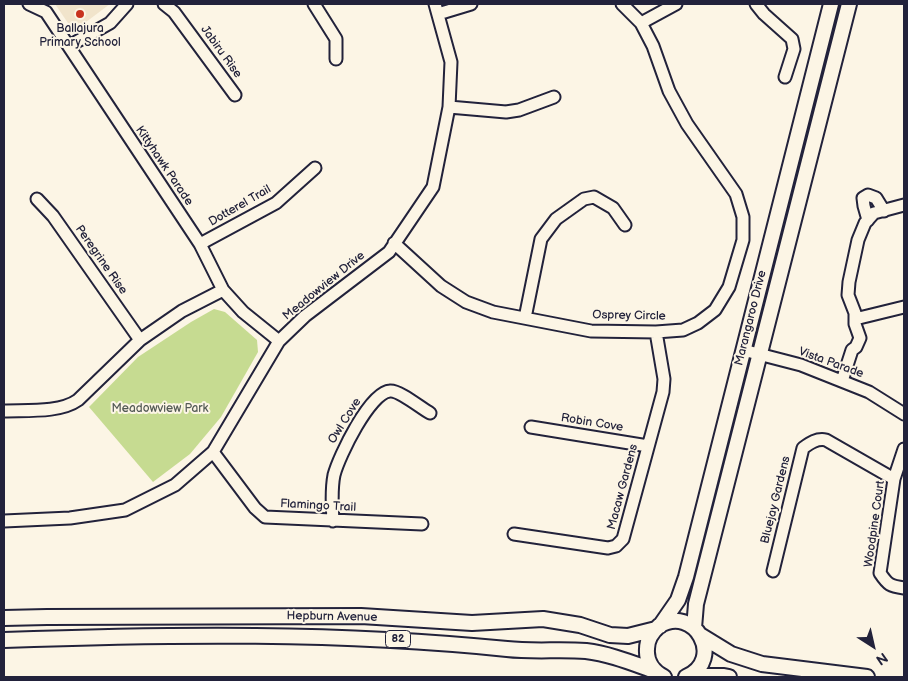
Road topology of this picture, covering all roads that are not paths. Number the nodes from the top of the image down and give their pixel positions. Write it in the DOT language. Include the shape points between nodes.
graph roads {
  1 [pos="29,4"];
  2 [pos="127,4"];
  3 [pos="164,4"];
  4 [pos="314,4"];
  5 [pos="471,4"];
  6 [pos="622,4"];
  7 [pos="676,4"];
  8 [pos="756,4"];
  9 [pos="831,4"];
  10 [pos="849,4"];
  11 [pos="437,9"];
  12 [pos="641,23"];
  13 [pos="69,46"];
  14 [pos="336,59"];
  15 [pos="785,77"];
  16 [pos="235,96"];
  17 [pos="554,97"];
  18 [pos="449,107"];
  19 [pos="315,168"];
  20 [pos="37,199"];
  21 [pos="904,205"];
  22 [pos="884,211"];
  23 [pos="868,220"];
  24 [pos="625,226"];
  25 [pos="394,243"];
  26 [pos="200,244"];
  27 [pos="223,290"];
  28 [pos="904,307"];
  29 [pos="525,318"];
  30 [pos="855,319"];
  31 [pos="656,332"];
  32 [pos="140,340"];
  33 [pos="279,341"];
  34 [pos="743,350"];
  35 [pos="760,355"];
  36 [pos="842,381"];
  37 [pos="4,411"];
  38 [pos="430,413"];
  39 [pos="904,414"];
  40 [pos="531,427"];
  41 [pos="648,446"];
  42 [pos="904,450"];
  43 [pos="213,452"];
  44 [pos="894,479"];
  45 [pos="4,521"];
  46 [pos="333,521"];
  47 [pos="422,524"];
  48 [pos="514,534"];
  49 [pos="773,572"];
  50 [pos="904,588"];
  51 [pos="4,618"];
  52 [pos="658,628"];
  53 [pos="697,631"];
  54 [pos="4,640"];
  55 [pos="660,674"];
  56 [pos="688,676"];
  57 [pos="729,677"];
  58 [pos="867,677"];
  1 -- 13 [label="street, Kittyhawk Parade" via="46,12"];
  2 -- 13 [label="street" via="110,23"];
  3 -- 16 [label="street, Jabiru Rise" via="174,12"];
  4 -- 14 [label="street" via="336,39"];
  5 -- 11 [label="street"];
  6 -- 12 [label="street, Osprey Circle"];
  7 -- 12 [label="street"];
  8 -- 15 [label="street" via="792,39 794,49"];
  9 -- 34 [label="main road, Marangaroo Drive"];
  10 -- 35 [label="main road, Marangaroo Drive"];
  11 -- 18 [label="street, Meadowview Drive" via="451,62"];
  12 -- 31 [label="street, Osprey Circle" via="669,91 687,124 736,194 743,217 744,240 729,287 715,310 683,330"];
  13 -- 26 [label="street, Kittyhawk Parade"];
  17 -- 18 [label="street" via="506,112"];
  18 -- 25 [label="street, Meadowview Drive" via="433,187"];
  19 -- 26 [label="street, Dotterel Trail" via="276,203"];
  20 -- 32 [label="street, Peregrine Rise" via="53,216"];
  21 -- 22 [label="street"];
  22 -- 23 [label="street" via="874,213"];
  22 -- 23 [label="street" via="876,198 868,195 864,198 864,206"];
  23 -- 30 [label="street" via="858,240 848,282"];
  24 -- 29 [label="street" via="613,208 594,198 584,199 556,219 541,239"];
  25 -- 29 [label="street, Osprey Circle" via="441,286 466,302 492,312"];
  25 -- 33 [label="street, Meadowview Drive" via="388,252 305,316"];
  26 -- 27 [label="street, Kittyhawk Parade"];
  27 -- 32 [label="street" via="182,311"];
  27 -- 33 [label="street, Kittyhawk Parade" via="243,312"];
  28 -- 30 [label="street"];
  29 -- 31 [label="street, Osprey Circle" via="592,330"];
  30 -- 36 [label="street" via="860,338 852,350"];
  31 -- 41 [label="street, Macaw Gardens" via="664,385"];
  32 -- 37 [label="street" via="70,406"];
  33 -- 43 [label="street, Meadowview Drive"];
  34 -- 35 [label="street, Vista Parade"];
  34 -- 52 [label="main road, Marangaroo Drive" via="686,578 678,600"];
  35 -- 36 [label="street, Vista Parade"];
  35 -- 53 [label="main road, Marangaroo Drive" via="696,604"];
  36 -- 39 [label="street, Vista Parade" via="869,392"];
  38 -- 46 [label="street, Owl Cove" via="393,390 379,395 368,408 336,466"];
  40 -- 41 [label="street, Robin Cove"];
  41 -- 48 [label="street, Macaw Gardens" via="623,539 616,546 608,548"];
  42 -- 44 [label="street, Woodpine Court"];
  43 -- 45 [label="street, Meadowview Drive" via="175,485 125,510 70,518"];
  43 -- 46 [label="street, Flamingo Trail" via="265,517"];
  44 -- 49 [label="street, Bluejay Gardens" via="826,440 810,442 803,448"];
  44 -- 50 [label="street, Woodpine Court" via="880,573 891,586"];
  46 -- 47 [label="street, Flamingo Trail"];
  51 -- 52 [label="main road, Hepburn Avenue / 82" via="361,616 472,623 543,619 580,625 610,635 628,636"];
  52 -- 53 [label="main road, 82" via="674,622 685,623"];
  52 -- 55 [label="main road, 82" via="648,642 647,652 649,662"];
  53 -- 56 [label="main road, Marangaroo Drive" via="704,646 704,657 699,668"];
  53 -- 58 [label="main road, 82" via="731,654 762,664"];
  54 -- 55 [label="main road, Hepburn Avenue / 82" via="238,635 404,640 522,651 587,652 618,657"];
  56 -- 57 [label="main road"];
}
